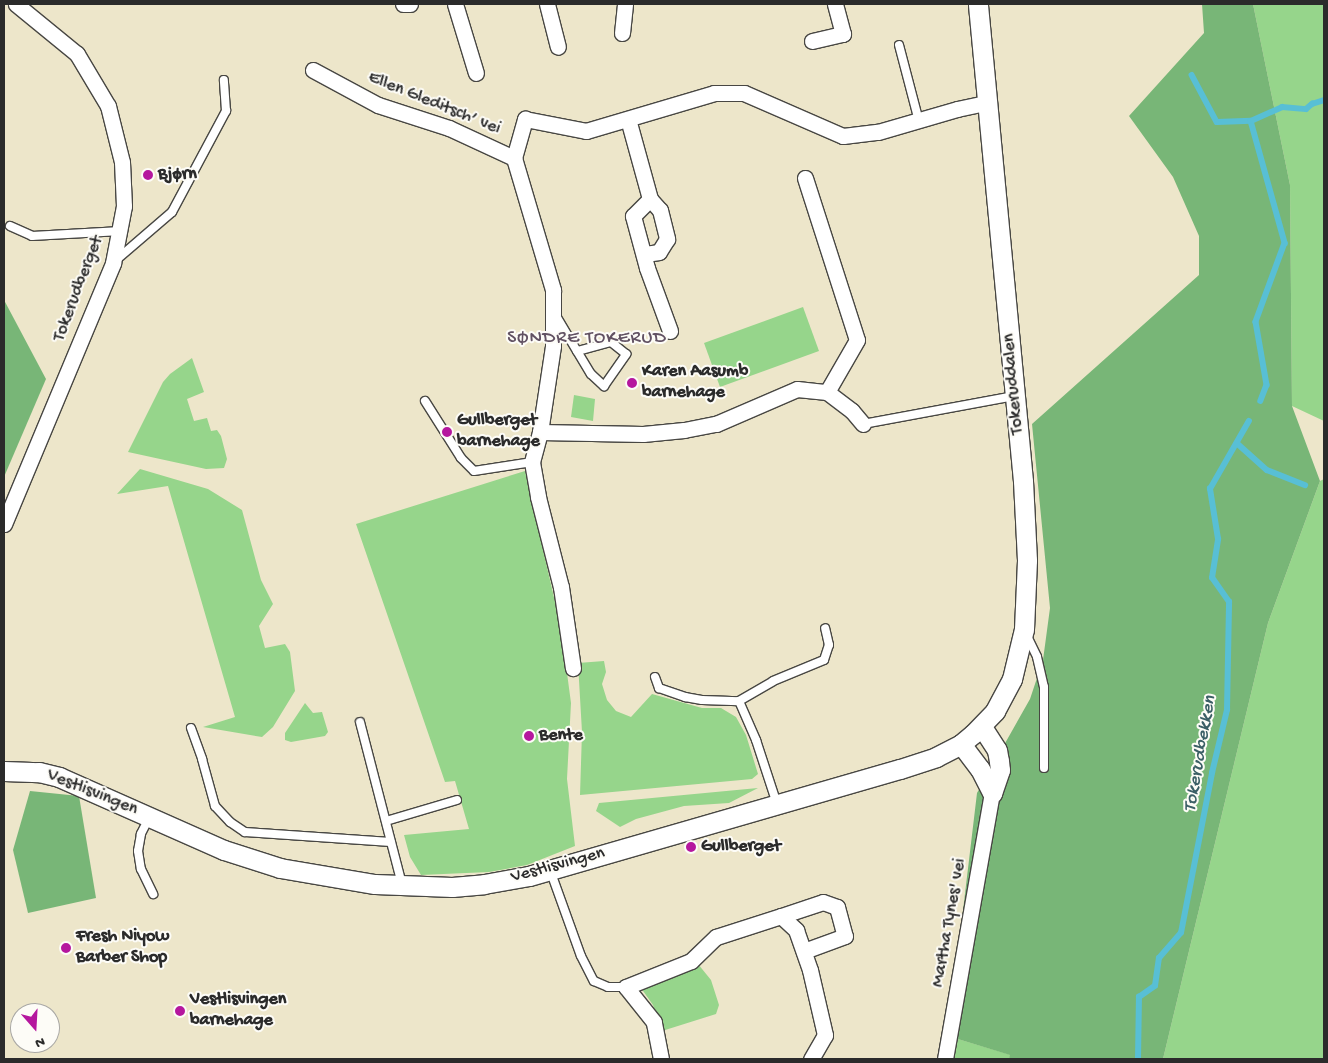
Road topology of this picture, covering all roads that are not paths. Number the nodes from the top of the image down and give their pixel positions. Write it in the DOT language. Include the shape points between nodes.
graph roads {
  1 [pos="18,4"];
  2 [pos="403,4"];
  3 [pos="410,4"];
  4 [pos="455,4"];
  5 [pos="546,4"];
  6 [pos="625,4"];
  7 [pos="835,4"];
  8 [pos="978,4"];
  9 [pos="622,33"];
  10 [pos="812,41"];
  11 [pos="899,45"];
  12 [pos="558,47"];
  13 [pos="313,70"];
  14 [pos="476,73"];
  15 [pos="224,80"];
  16 [pos="986,103"];
  17 [pos="628,119"];
  18 [pos="919,121"];
  19 [pos="514,158"];
  20 [pos="805,178"];
  21 [pos="650,199"];
  22 [pos="10,226"];
  23 [pos="120,231"];
  24 [pos="644,254"];
  25 [pos="113,263"];
  26 [pos="553,310"];
  27 [pos="670,331"];
  28 [pos="577,351"];
  29 [pos="827,392"];
  30 [pos="1015,396"];
  31 [pos="425,401"];
  32 [pos="863,424"];
  33 [pos="540,432"];
  34 [pos="532,462"];
  35 [pos="4,524"];
  36 [pos="825,628"];
  37 [pos="1024,629"];
  38 [pos="573,668"];
  39 [pos="654,677"];
  40 [pos="739,701"];
  41 [pos="360,722"];
  42 [pos="982,727"];
  43 [pos="191,728"];
  44 [pos="961,744"];
  45 [pos="1044,768"];
  46 [pos="4,771"];
  47 [pos="992,793"];
  48 [pos="457,800"];
  49 [pos="777,804"];
  50 [pos="149,818"];
  51 [pos="386,821"];
  52 [pos="391,842"];
  53 [pos="550,870"];
  54 [pos="403,886"];
  55 [pos="153,894"];
  56 [pos="780,916"];
  57 [pos="804,951"];
  58 [pos="626,987"];
  59 [pos="660,1059"];
  60 [pos="811,1059"];
  61 [pos="945,1059"];
  1 -- 23 [label="street, Tokerudberget" via="77,54 108,106 122,162 124,206"];
  2 -- 3 [label="street"];
  4 -- 14 [label="street"];
  5 -- 12 [label="street"];
  6 -- 9 [label="street"];
  7 -- 10 [label="street" via="842,34"];
  8 -- 16 [label="street, Tokeruddalen"];
  11 -- 18 [label="lane"];
  13 -- 19 [label="street, Ellen Gleditsch’ vei" via="378,105 449,128"];
  15 -- 25 [label="lane" via="226,111 172,212"];
  16 -- 18 [label="street, Ellen Gleditsch’ vei"];
  16 -- 30 [label="street, Tokeruddalen"];
  17 -- 18 [label="street, Ellen Gleditsch’ vei" via="714,93 744,92 843,136 878,132"];
  17 -- 19 [label="street, Ellen Gleditsch’ vei" via="586,132 525,119"];
  17 -- 21 [label="street"];
  19 -- 26 [label="street, Ellen Gleditsch’ vei" via="553,290"];
  20 -- 29 [label="street" via="857,340"];
  21 -- 24 [label="street" via="633,216"];
  21 -- 24 [label="street" via="660,210 667,239 659,252"];
  22 -- 23 [label="lane" via="32,236"];
  23 -- 25 [label="street, Tokerudberget"];
  24 -- 27 [label="street"];
  25 -- 35 [label="street, Tokerudberget"];
  26 -- 28 [label="lane, Ellen Gleditsch’ vei"];
  26 -- 33 [label="street, Ellen Gleditsch’ vei" via="554,346"];
  28 -- 28 [label="lane, Ellen Gleditsch’ vei" via="591,374 604,386 626,354 611,342"];
  29 -- 32 [label="street"];
  29 -- 33 [label="street" via="797,389 716,424 684,430 643,434"];
  30 -- 32 [label="lane"];
  30 -- 37 [label="street, Tokeruddalen" via="1026,528"];
  31 -- 34 [label="lane" via="461,458 474,471"];
  33 -- 34 [label="street, Ellen Gleditsch’ vei"];
  34 -- 38 [label="street" via="561,587"];
  36 -- 40 [label="lane" via="828,645 824,660 773,681"];
  37 -- 42 [label="street, Tokeruddalen" via="1012,679"];
  37 -- 45 [label="lane" via="1037,658 1044,687"];
  39 -- 40 [label="lane" via="659,688 685,696"];
  40 -- 49 [label="lane"];
  41 -- 51 [label="lane"];
  42 -- 44 [label="street, Tokeruddalen"];
  42 -- 47 [label="street" via="997,750 999,761 1000,770"];
  43 -- 52 [label="lane" via="215,806 245,832"];
  44 -- 47 [label="street" via="980,769"];
  44 -- 49 [label="street, Vestlisvingen" via="923,762"];
  46 -- 50 [label="street, Vestlisvingen" via="39,772 59,777"];
  47 -- 61 [label="street, Martha Tynes' vei"];
  48 -- 51 [label="lane"];
  49 -- 53 [label="street, Vestlisvingen"];
  50 -- 54 [label="street, Vestlisvingen" via="224,850 280,868 343,880"];
  50 -- 55 [label="lane, Vestlisvingen" via="141,834 138,851 141,869"];
  51 -- 52 [label="lane"];
  52 -- 54 [label="lane"];
  53 -- 54 [label="street, Vestlisvingen" via="484,884"];
  53 -- 58 [label="lane" via="581,956 594,980 608,987"];
  56 -- 57 [label="street" via="796,930"];
  56 -- 57 [label="street" via="823,902 837,907 845,936"];
  56 -- 58 [label="street" via="716,937 691,961"];
  57 -- 60 [label="street" via="825,1035"];
  58 -- 59 [label="street" via="654,1022"];
}
